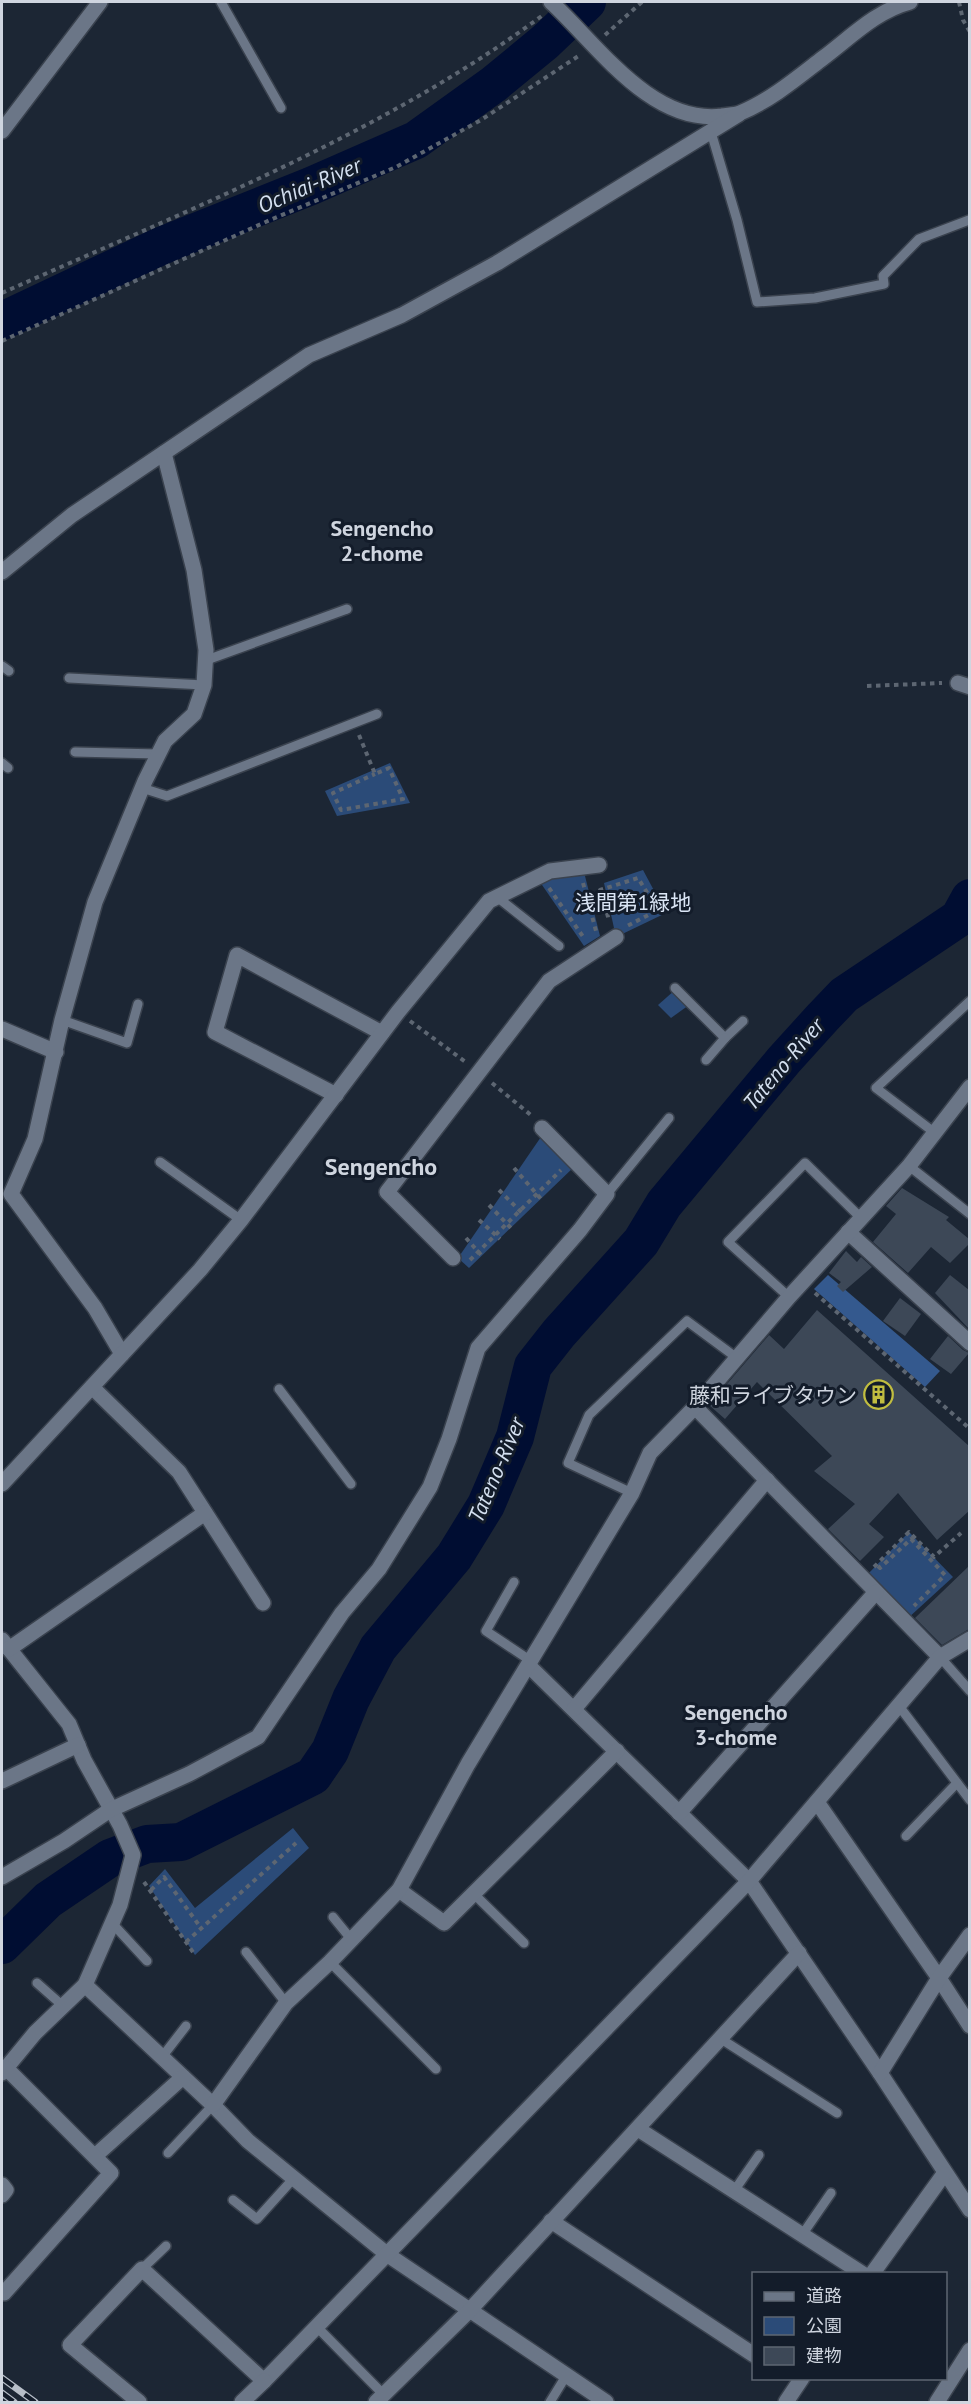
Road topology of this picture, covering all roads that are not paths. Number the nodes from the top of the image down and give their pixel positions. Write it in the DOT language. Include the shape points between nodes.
graph roads {
  1 [pos="100,2"];
  2 [pos="221,2"];
  3 [pos="910,2"];
  4 [pos="553,4"];
  5 [pos="281,108"];
  6 [pos="739,114"];
  7 [pos="2,131"];
  8 [pos="711,132"];
  9 [pos="969,220"];
  10 [pos="164,453"];
  11 [pos="2,572"];
  12 [pos="347,609"];
  13 [pos="204,661"];
  14 [pos="69,678"];
  15 [pos="204,685"];
  16 [pos="377,714"];
  17 [pos="75,752"];
  18 [pos="158,754"];
  19 [pos="142,788"];
  20 [pos="599,865"];
  21 [pos="497,897"];
  22 [pos="616,930"];
  23 [pos="559,946"];
  24 [pos="675,988"];
  25 [pos="969,1000"];
  26 [pos="138,1004"];
  27 [pos="62,1020"];
  28 [pos="742,1021"];
  29 [pos="2,1029"];
  30 [pos="382,1033"];
  31 [pos="725,1038"];
  32 [pos="56,1052"];
  33 [pos="706,1060"];
  34 [pos="969,1087"];
  35 [pos="336,1095"];
  36 [pos="669,1118"];
  37 [pos="542,1128"];
  38 [pos="935,1133"];
  39 [pos="160,1162"];
  40 [pos="909,1166"];
  41 [pos="607,1194"];
  42 [pos="6,1200"];
  43 [pos="969,1214"];
  44 [pos="861,1218"];
  45 [pos="241,1221"];
  46 [pos="848,1232"];
  47 [pos="459,1261"];
  48 [pos="789,1297"];
  49 [pos="969,1343"];
  50 [pos="122,1354"];
  51 [pos="737,1358"];
  52 [pos="92,1387"];
  53 [pos="279,1389"];
  54 [pos="695,1407"];
  55 [pos="767,1480"];
  56 [pos="2,1484"];
  57 [pos="351,1484"];
  58 [pos="632,1493"];
  59 [pos="205,1513"];
  60 [pos="514,1582"];
  61 [pos="876,1592"];
  62 [pos="262,1603"];
  63 [pos="969,1639"];
  64 [pos="5,1644"];
  65 [pos="940,1657"];
  66 [pos="530,1664"];
  67 [pos="969,1691"];
  68 [pos="899,1706"];
  69 [pos="574,1709"];
  70 [pos="78,1745"];
  71 [pos="617,1751"];
  72 [pos="2,1780"];
  73 [pos="957,1783"];
  74 [pos="969,1800"];
  75 [pos="817,1802"];
  76 [pos="110,1810"];
  77 [pos="680,1813"];
  78 [pos="906,1836"];
  79 [pos="2,1877"];
  80 [pos="749,1881"];
  81 [pos="399,1890"];
  82 [pos="474,1893"];
  83 [pos="333,1917"];
  84 [pos="112,1923"];
  85 [pos="969,1935"];
  86 [pos="351,1939"];
  87 [pos="524,1943"];
  88 [pos="246,1952"];
  89 [pos="799,1953"];
  90 [pos="147,1961"];
  91 [pos="330,1962"];
  92 [pos="939,1978"];
  93 [pos="37,1983"];
  94 [pos="85,1985"];
  95 [pos="286,2003"];
  96 [pos="63,2006"];
  97 [pos="186,2026"];
  98 [pos="969,2026"];
  99 [pos="721,2039"];
  100 [pos="162,2058"];
  101 [pos="3,2067"];
  102 [pos="436,2069"];
  103 [pos="880,2073"];
  104 [pos="183,2077"];
  105 [pos="213,2105"];
  106 [pos="837,2113"];
  107 [pos="638,2129"];
  108 [pos="168,2153"];
  109 [pos="759,2155"];
  110 [pos="95,2156"];
  111 [pos="944,2174"];
  112 [pos="293,2179"];
  113 [pos="2,2185"];
  114 [pos="734,2191"];
  115 [pos="831,2193"];
  116 [pos="2,2195"];
  117 [pos="233,2200"];
  118 [pos="969,2210"];
  119 [pos="551,2221"];
  120 [pos="802,2235"];
  121 [pos="166,2246"];
  122 [pos="388,2255"];
  123 [pos="142,2269"];
  124 [pos="860,2272"];
  125 [pos="873,2272"];
  126 [pos="2,2290"];
  127 [pos="469,2311"];
  128 [pos="316,2326"];
  129 [pos="969,2350"];
  130 [pos="752,2354"];
  131 [pos="566,2376"];
  132 [pos="264,2381"];
  133 [pos="796,2381"];
  134 [pos="385,2400"];
  135 [pos="139,2403"];
  136 [pos="242,2403"];
  137 [pos="550,2403"];
  138 [pos="606,2403"];
  139 [pos="786,2403"];
  140 [pos="937,2403"];
  1 -- 7 [label="street"];
  2 -- 5 [label="lane"];
  3 -- 6 [label="street" via="872,19 782,89"];
  4 -- 6 [label="street" via="593,46 656,100 707,118"];
  6 -- 8 [label="street"];
  8 -- 9 [label="lane" via="757,302 815,298 884,284 883,276 919,238"];
  8 -- 10 [label="street" via="497,263 402,315 309,355"];
  10 -- 11 [label="street" via="72,515"];
  10 -- 13 [label="street" via="195,570 206,650"];
  12 -- 13 [label="lane"];
  13 -- 15 [label="street"];
  14 -- 15 [label="lane"];
  15 -- 18 [label="street" via="194,714 165,741"];
  16 -- 19 [label="lane" via="167,796"];
  17 -- 18 [label="lane"];
  18 -- 19 [label="street"];
  19 -- 27 [label="street" via="95,902"];
  20 -- 21 [label="street" via="550,871"];
  21 -- 23 [label="lane"];
  21 -- 30 [label="street" via="489,901"];
  22 -- 47 [label="street" via="549,981 387,1192"];
  24 -- 31 [label="lane"];
  25 -- 38 [label="lane" via="876,1088"];
  26 -- 27 [label="lane" via="127,1043"];
  27 -- 32 [label="street"];
  28 -- 31 [label="lane"];
  29 -- 32 [label="street"];
  30 -- 35 [label="street"];
  30 -- 35 [label="street" via="237,955 215,1032"];
  31 -- 33 [label="lane"];
  32 -- 42 [label="street" via="35,1139"];
  34 -- 38 [label="street"];
  35 -- 45 [label="street"];
  36 -- 41 [label="lane"];
  37 -- 41 [label="street"];
  38 -- 40 [label="street"];
  39 -- 45 [label="lane"];
  40 -- 43 [label="lane"];
  40 -- 44 [label="street"];
  41 -- 76 [label="street" via="478,1348 430,1487 379,1569 342,1613 258,1737"];
  42 -- 50 [label="street" via="95,1308"];
  44 -- 46 [label="street"];
  44 -- 48 [label="lane" via="805,1163 728,1242"];
  45 -- 50 [label="street"];
  46 -- 48 [label="street"];
  46 -- 49 [label="street"];
  48 -- 51 [label="street"];
  50 -- 52 [label="street"];
  51 -- 54 [label="street"];
  51 -- 58 [label="lane" via="687,1321 589,1415 568,1463"];
  52 -- 56 [label="street"];
  52 -- 59 [label="street" via="179,1472"];
  53 -- 57 [label="lane"];
  54 -- 55 [label="street"];
  54 -- 58 [label="street" via="650,1453"];
  55 -- 61 [label="street"];
  55 -- 69 [label="street"];
  58 -- 66 [label="street"];
  59 -- 62 [label="street"];
  59 -- 64 [label="street"];
  60 -- 66 [label="lane" via="486,1631"];
  61 -- 65 [label="street"];
  61 -- 77 [label="street"];
  63 -- 65 [label="street"];
  64 -- 70 [label="street" via="69,1724"];
  65 -- 67 [label="lane"];
  65 -- 68 [label="street"];
  66 -- 69 [label="street"];
  66 -- 81 [label="street" via="468,1764"];
  68 -- 73 [label="lane"];
  68 -- 75 [label="street"];
  69 -- 71 [label="street"];
  70 -- 72 [label="street"];
  70 -- 76 [label="street"];
  71 -- 77 [label="street"];
  71 -- 82 [label="street"];
  73 -- 74 [label="lane"];
  73 -- 78 [label="lane"];
  75 -- 80 [label="street"];
  75 -- 92 [label="street"];
  76 -- 79 [label="street"];
  76 -- 84 [label="street" via="133,1855"];
  77 -- 80 [label="street"];
  80 -- 89 [label="street"];
  80 -- 122 [label="street"];
  81 -- 82 [label="street" via="444,1923"];
  81 -- 86 [label="street"];
  82 -- 87 [label="lane"];
  83 -- 86 [label="lane"];
  84 -- 90 [label="lane"];
  84 -- 94 [label="street"];
  85 -- 92 [label="street"];
  86 -- 91 [label="street"];
  88 -- 95 [label="lane"];
  89 -- 99 [label="street"];
  89 -- 103 [label="street"];
  91 -- 95 [label="street"];
  91 -- 102 [label="lane"];
  92 -- 98 [label="street"];
  92 -- 103 [label="street"];
  93 -- 96 [label="lane"];
  94 -- 96 [label="street"];
  94 -- 100 [label="street"];
  95 -- 105 [label="street"];
  96 -- 101 [label="street"];
  97 -- 100 [label="lane"];
  99 -- 106 [label="lane"];
  99 -- 107 [label="street"];
  100 -- 104 [label="street"];
  101 -- 110 [label="street"];
  103 -- 111 [label="street"];
  104 -- 105 [label="street"];
  104 -- 110 [label="street"];
  105 -- 108 [label="lane"];
  105 -- 112 [label="street"];
  107 -- 114 [label="street"];
  107 -- 119 [label="street"];
  109 -- 114 [label="lane"];
  110 -- 126 [label="street" via="111,2174 4,2293"];
  111 -- 118 [label="street"];
  111 -- 125 [label="street"];
  112 -- 117 [label="lane" via="257,2220"];
  112 -- 122 [label="street"];
  113 -- 116 [label="street" via="6,2190"];
  114 -- 120 [label="street"];
  115 -- 120 [label="lane"];
  119 -- 127 [label="street"];
  119 -- 130 [label="street"];
  120 -- 124 [label="street"];
  121 -- 123 [label="lane"];
  122 -- 127 [label="street"];
  122 -- 128 [label="street"];
  123 -- 132 [label="street"];
  123 -- 135 [label="street" via="70,2345"];
  127 -- 131 [label="street"];
  127 -- 134 [label="street"];
  128 -- 132 [label="street"];
  128 -- 134 [label="lane"];
  129 -- 140 [label="street"];
  131 -- 137 [label="lane"];
  131 -- 138 [label="street"];
  132 -- 136 [label="street"];
  133 -- 139 [label="street"];
}
